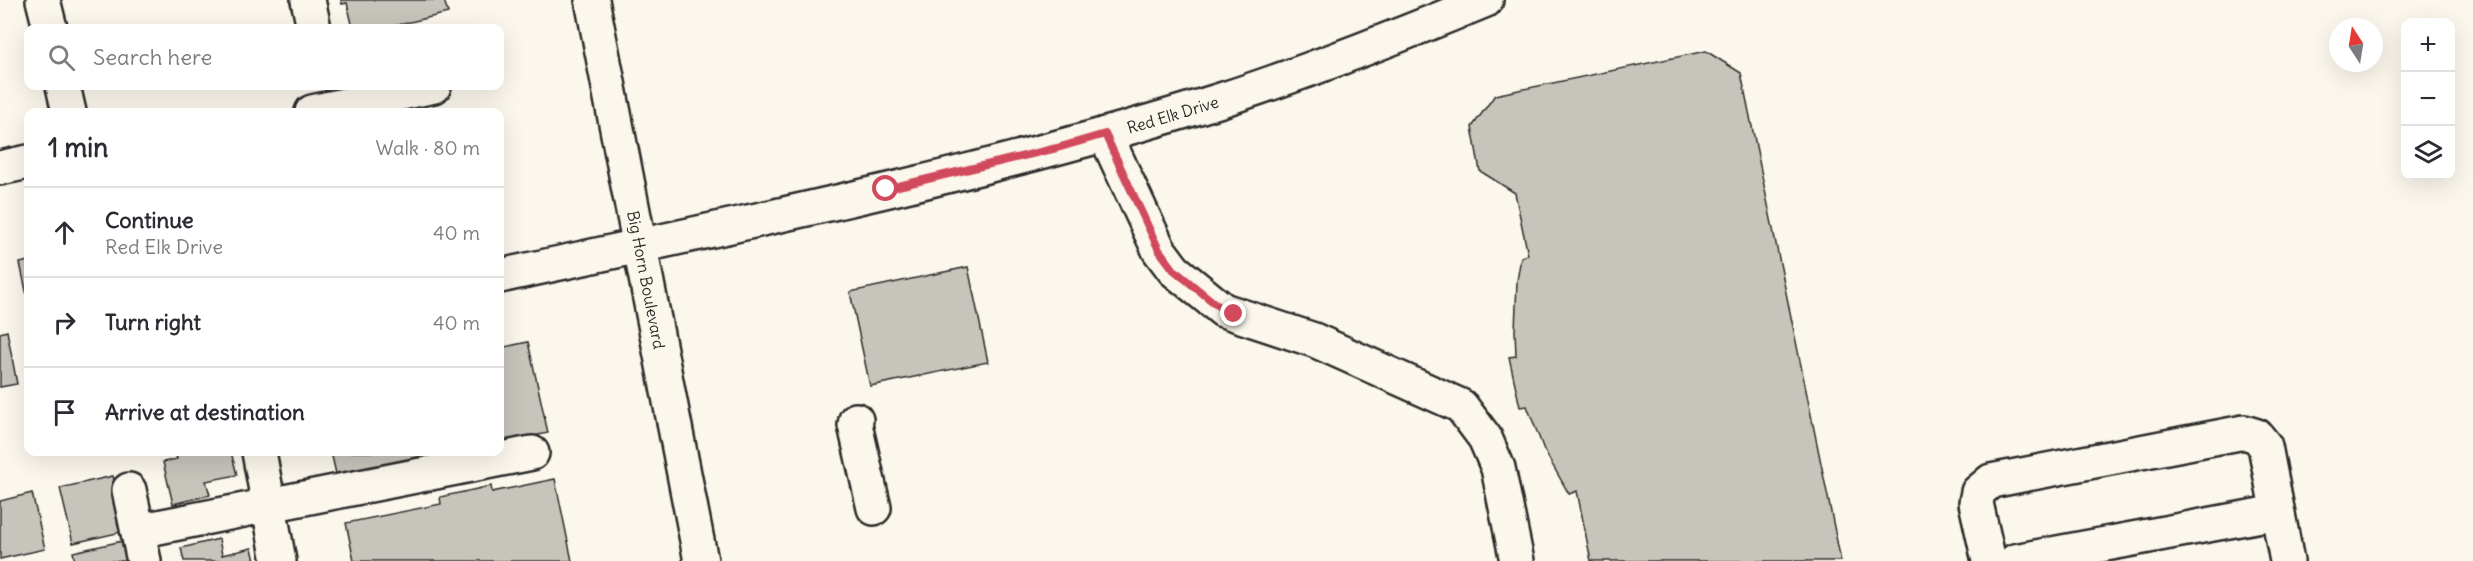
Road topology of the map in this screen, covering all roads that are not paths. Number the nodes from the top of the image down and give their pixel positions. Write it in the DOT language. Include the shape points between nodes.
graph roads {
  1 [pos="44,0"];
  2 [pos="308,0"];
  3 [pos="592,0"];
  4 [pos="1486,0"];
  5 [pos="49,24"];
  6 [pos="313,24"];
  7 [pos="64,90"];
  8 [pos="406,90"];
  9 [pos="322,102"];
  10 [pos="68,108"];
  11 [pos="1105,134"];
  12 [pos="24,163"];
  13 [pos="0,168"];
  14 [pos="639,246"];
  15 [pos="504,275"];
  16 [pos="856,420"];
  17 [pos="532,453"];
  18 [pos="260,456"];
  19 [pos="129,490"];
  20 [pos="268,505"];
  21 [pos="874,507"];
  22 [pos="2277,512"];
  23 [pos="141,546"];
  24 [pos="279,561"];
  25 [pos="701,561"];
  26 [pos="1517,561"];
  27 [pos="1989,561"];
  28 [pos="2015,561"];
  29 [pos="2287,561"];
  1 -- 5 [label="street"];
  2 -- 6 [label="street"];
  3 -- 14 [label="street, Big Horn Boulevard"];
  4 -- 11 [label="street, Red Elk Drive" via="1383,43 1222,99"];
  7 -- 10 [label="street"];
  8 -- 9 [label="street"];
  11 -- 14 [label="street, Red Elk Drive"];
  11 -- 26 [label="street" via="1159,250 1174,270 1223,310 1314,340 1461,406 1485,438 1498,468"];
  12 -- 13 [label="street"];
  14 -- 15 [label="street, Red Elk Drive"];
  14 -- 25 [label="street, Big Horn Boulevard"];
  16 -- 21 [label="street"];
  17 -- 20 [label="street"];
  18 -- 20 [label="street"];
  19 -- 23 [label="street"];
  20 -- 23 [label="street"];
  20 -- 24 [label="street"];
  22 -- 27 [label="street" via="2265,446 2257,436 2244,432 1991,481 1978,492 1976,503"];
  22 -- 28 [label="street"];
  22 -- 29 [label="street"];
}
